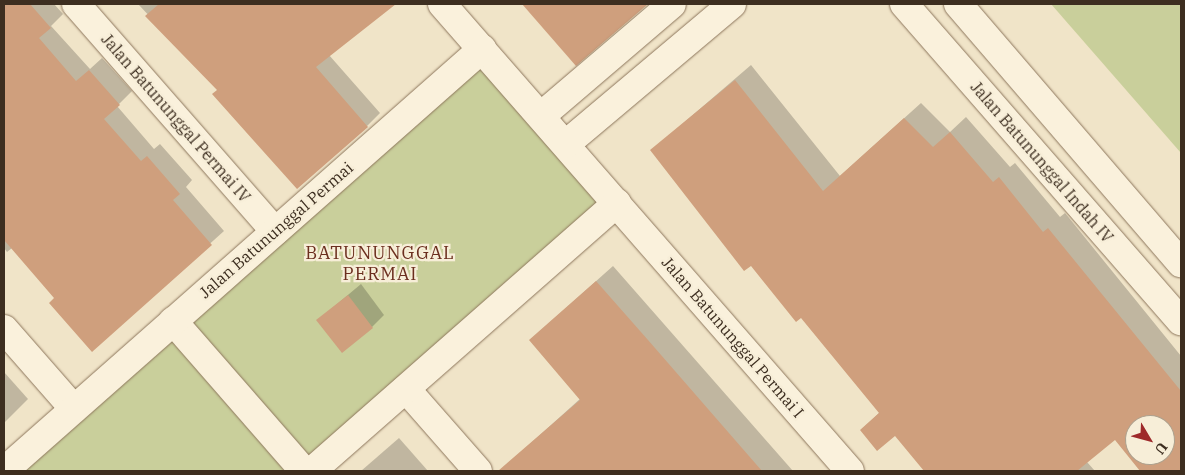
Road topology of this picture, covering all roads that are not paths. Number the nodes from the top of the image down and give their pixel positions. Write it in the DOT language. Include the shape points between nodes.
graph roads {
  1 [pos="76,4"];
  2 [pos="442,4"];
  3 [pos="672,4"];
  4 [pos="732,4"];
  5 [pos="904,4"];
  6 [pos="958,4"];
  7 [pos="482,49"];
  8 [pos="541,116"];
  9 [pos="566,144"];
  10 [pos="617,203"];
  11 [pos="275,232"];
  12 [pos="1181,263"];
  13 [pos="173,321"];
  14 [pos="1181,321"];
  15 [pos="4,328"];
  16 [pos="406,389"];
  17 [pos="74,409"];
  18 [pos="4,470"];
  19 [pos="304,471"];
  20 [pos="312,471"];
  21 [pos="478,471"];
  22 [pos="850,471"];
  1 -- 11 [label="street, Jalan Batununggal Permai IV"];
  2 -- 7 [label="street"];
  3 -- 8 [label="street"];
  4 -- 9 [label="street"];
  5 -- 14 [label="street, Jalan Batununggal Indah IV"];
  6 -- 12 [label="street"];
  7 -- 8 [label="street"];
  7 -- 11 [label="street, Jalan Batununggal Permai"];
  8 -- 9 [label="street"];
  9 -- 10 [label="street"];
  10 -- 16 [label="street"];
  10 -- 22 [label="street, Jalan Batununggal Permai I"];
  11 -- 13 [label="street, Jalan Batununggal Permai"];
  13 -- 17 [label="street, Jalan Batununggal Permai"];
  13 -- 19 [label="street"];
  15 -- 17 [label="street"];
  16 -- 20 [label="street"];
  16 -- 21 [label="street"];
  17 -- 18 [label="street, Jalan Batununggal Permai"];
}
